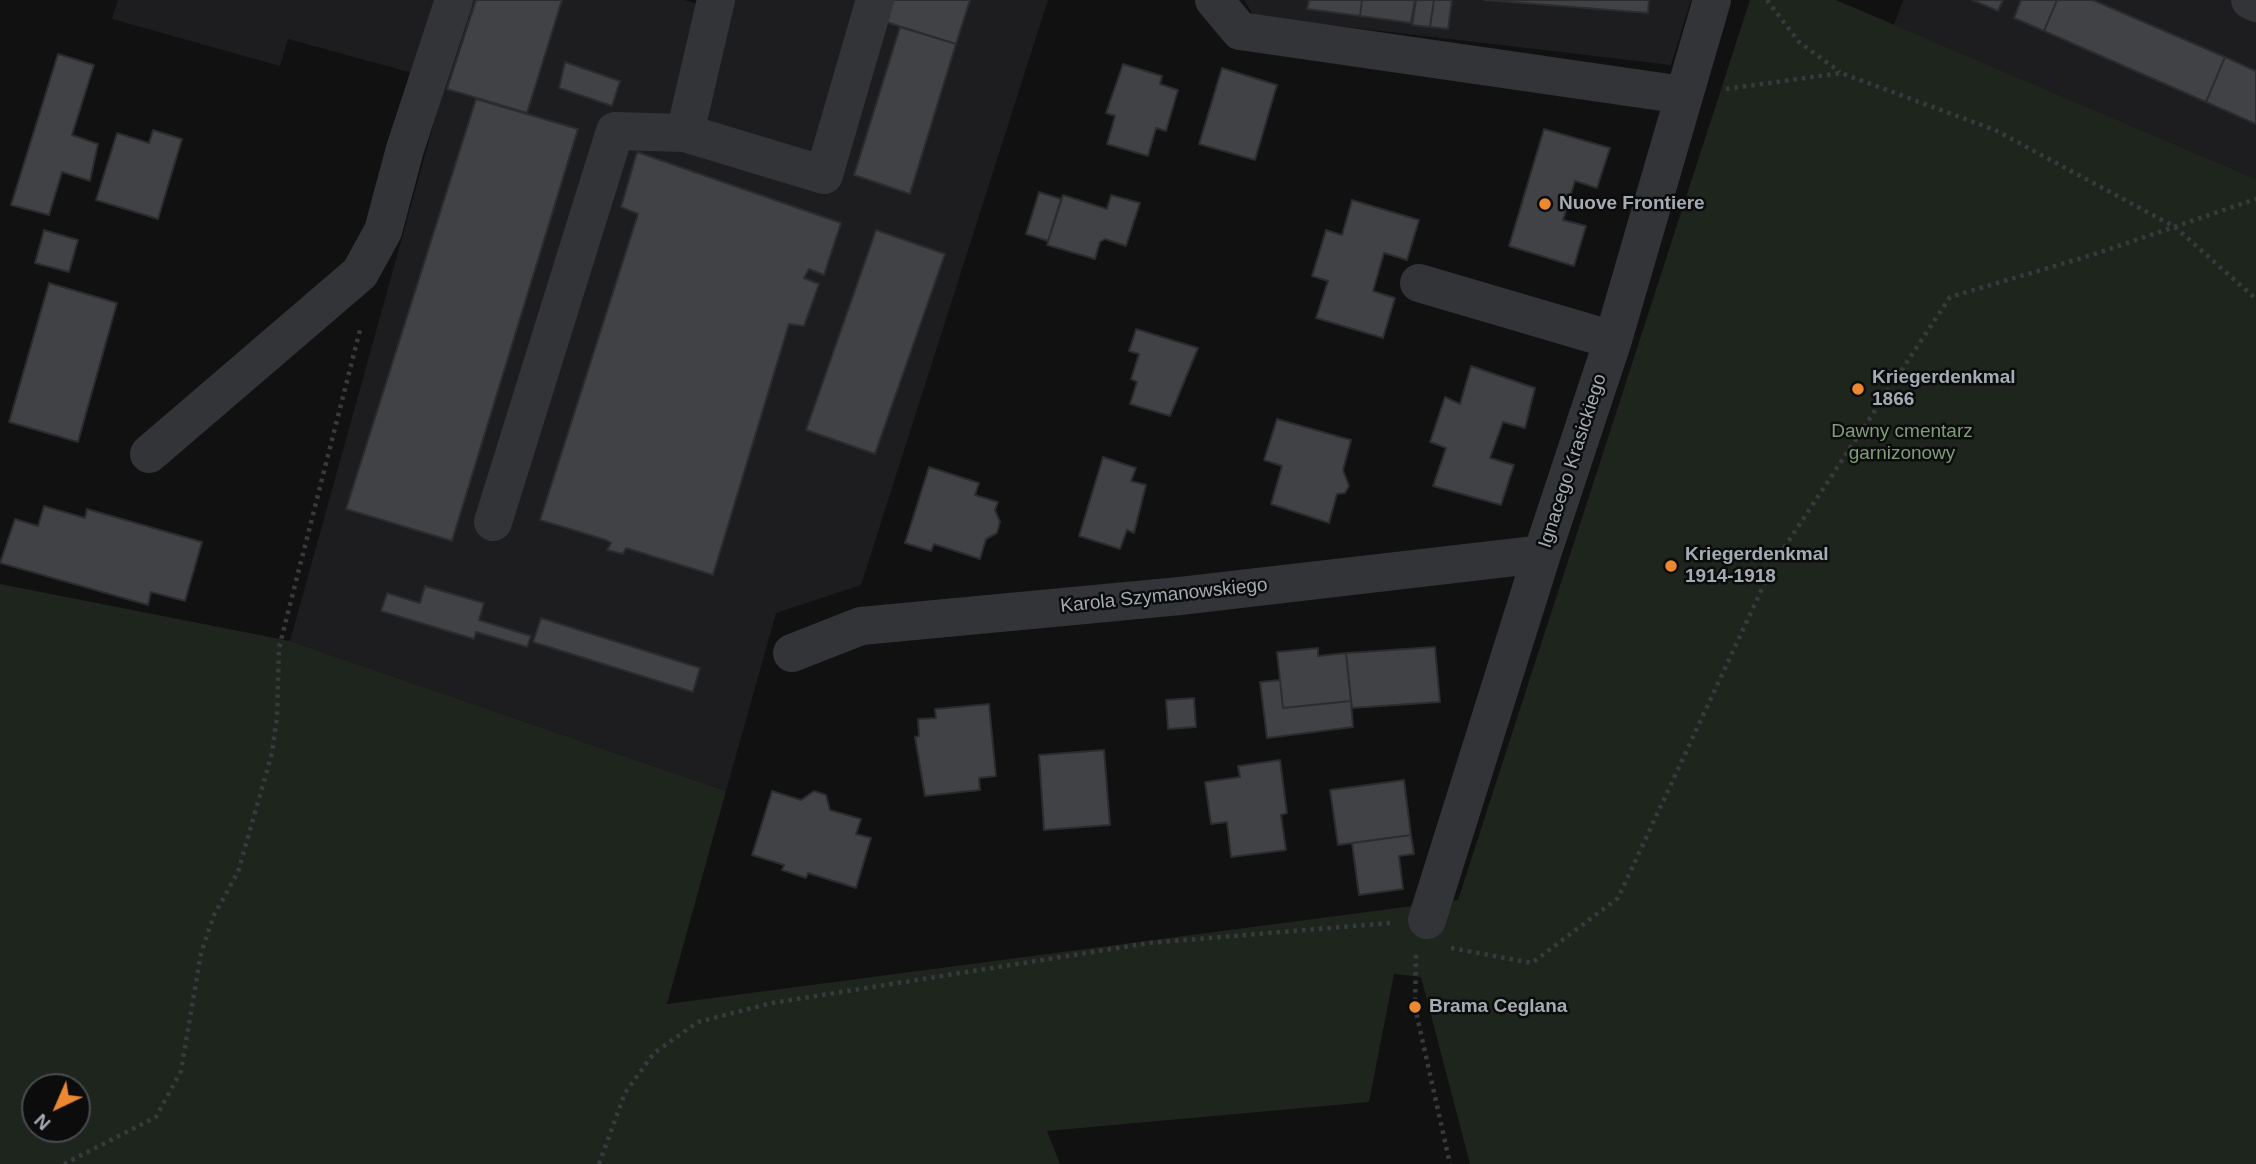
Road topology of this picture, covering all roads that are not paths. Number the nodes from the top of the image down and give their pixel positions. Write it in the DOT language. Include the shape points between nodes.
graph roads {
  1 [pos="454,0"];
  2 [pos="716,0"];
  3 [pos="875,0"];
  4 [pos="1214,0"];
  5 [pos="1712,0"];
  6 [pos="2250,0"];
  7 [pos="2256,3"];
  8 [pos="1683,94"];
  9 [pos="684,133"];
  10 [pos="1419,283"];
  11 [pos="1613,340"];
  12 [pos="149,454"];
  13 [pos="493,522"];
  14 [pos="1542,554"];
  15 [pos="792,653"];
  16 [pos="1423,931"];
  1 -- 12 [label="street" via="383,231 360,273"];
  2 -- 9 [label="street"];
  3 -- 9 [label="street" via="824,175"];
  4 -- 8 [label="street" via="1240,31"];
  5 -- 8 [label="street, Ignacego Krasickiego"];
  6 -- 7 [label="street"];
  8 -- 11 [label="street, Ignacego Krasickiego"];
  9 -- 13 [label="street" via="615,131"];
  10 -- 11 [label="street"];
  11 -- 14 [label="street, Ignacego Krasickiego"];
  14 -- 15 [label="street, Karola Szymanowskiego" via="1180,596 861,626"];
  14 -- 16 [label="street, Ignacego Krasickiego"];
}
